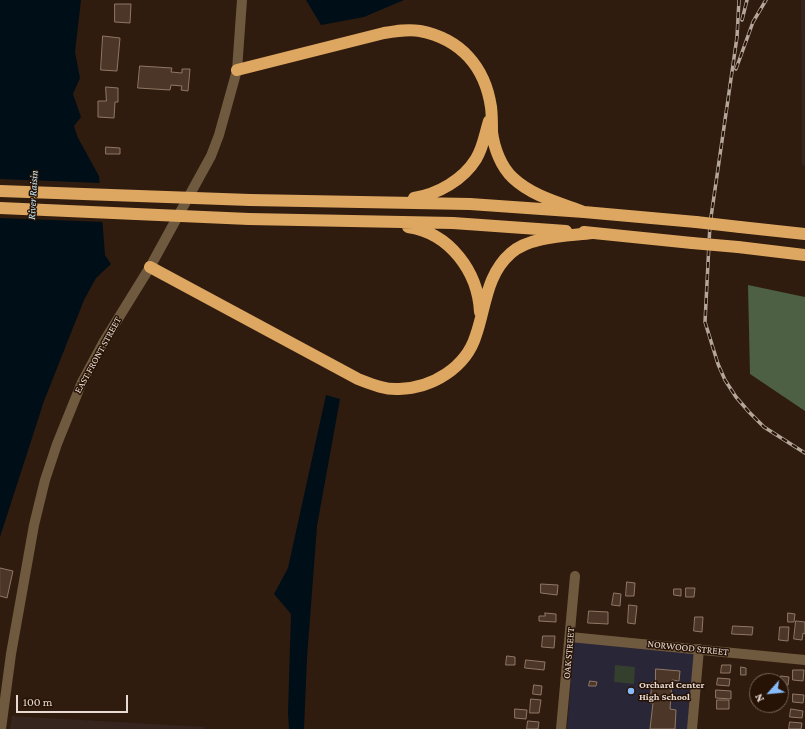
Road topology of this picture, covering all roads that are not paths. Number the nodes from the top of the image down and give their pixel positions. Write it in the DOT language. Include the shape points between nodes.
graph roads {
  1 [pos="242,0"];
  2 [pos="238,70"];
  3 [pos="491,108"];
  4 [pos="0,191"];
  5 [pos="371,202"];
  6 [pos="0,208"];
  7 [pos="584,212"];
  8 [pos="361,221"];
  9 [pos="592,233"];
  10 [pos="805,234"];
  11 [pos="805,255"];
  12 [pos="150,267"];
  13 [pos="480,320"];
  14 [pos="575,576"];
  15 [pos="570,637"];
  16 [pos="699,649"];
  17 [pos="805,660"];
  18 [pos="1,729"];
  19 [pos="561,729"];
  20 [pos="692,729"];
  1 -- 2 [label="street, EAST FRONT STREET"];
  2 -- 3 [label="highway" via="384,33 401,30 419,31 439,37 471,58 488,90"];
  2 -- 12 [label="street, EAST FRONT STREET" via="211,156"];
  3 -- 5 [label="highway" via="482,145 476,158 461,176 442,190 422,197"];
  3 -- 7 [label="highway" via="494,141 499,158 512,178 540,196"];
  4 -- 5 [label="highway, bridge"];
  5 -- 7 [label="highway" via="470,204"];
  6 -- 8 [label="highway, bridge" via="249,219"];
  7 -- 10 [label="highway, bridge"];
  8 -- 9 [label="highway" via="453,223"];
  8 -- 13 [label="highway" via="412,228 449,245 462,260 474,284 480,304"];
  9 -- 11 [label="highway, bridge"];
  9 -- 13 [label="highway" via="528,243 511,252 490,282"];
  12 -- 13 [label="highway" via="351,375 380,387 399,389 417,386 436,380 454,369 476,337"];
  12 -- 18 [label="street, EAST FRONT STREET" via="82,382 45,480 34,525 11,654"];
  14 -- 15 [label="street, OAK STREET"];
  15 -- 16 [label="street, NORWOOD STREET"];
  15 -- 19 [label="street, OAK STREET"];
  16 -- 17 [label="street, NORWOOD STREET"];
  16 -- 20 [label="street"];
}
